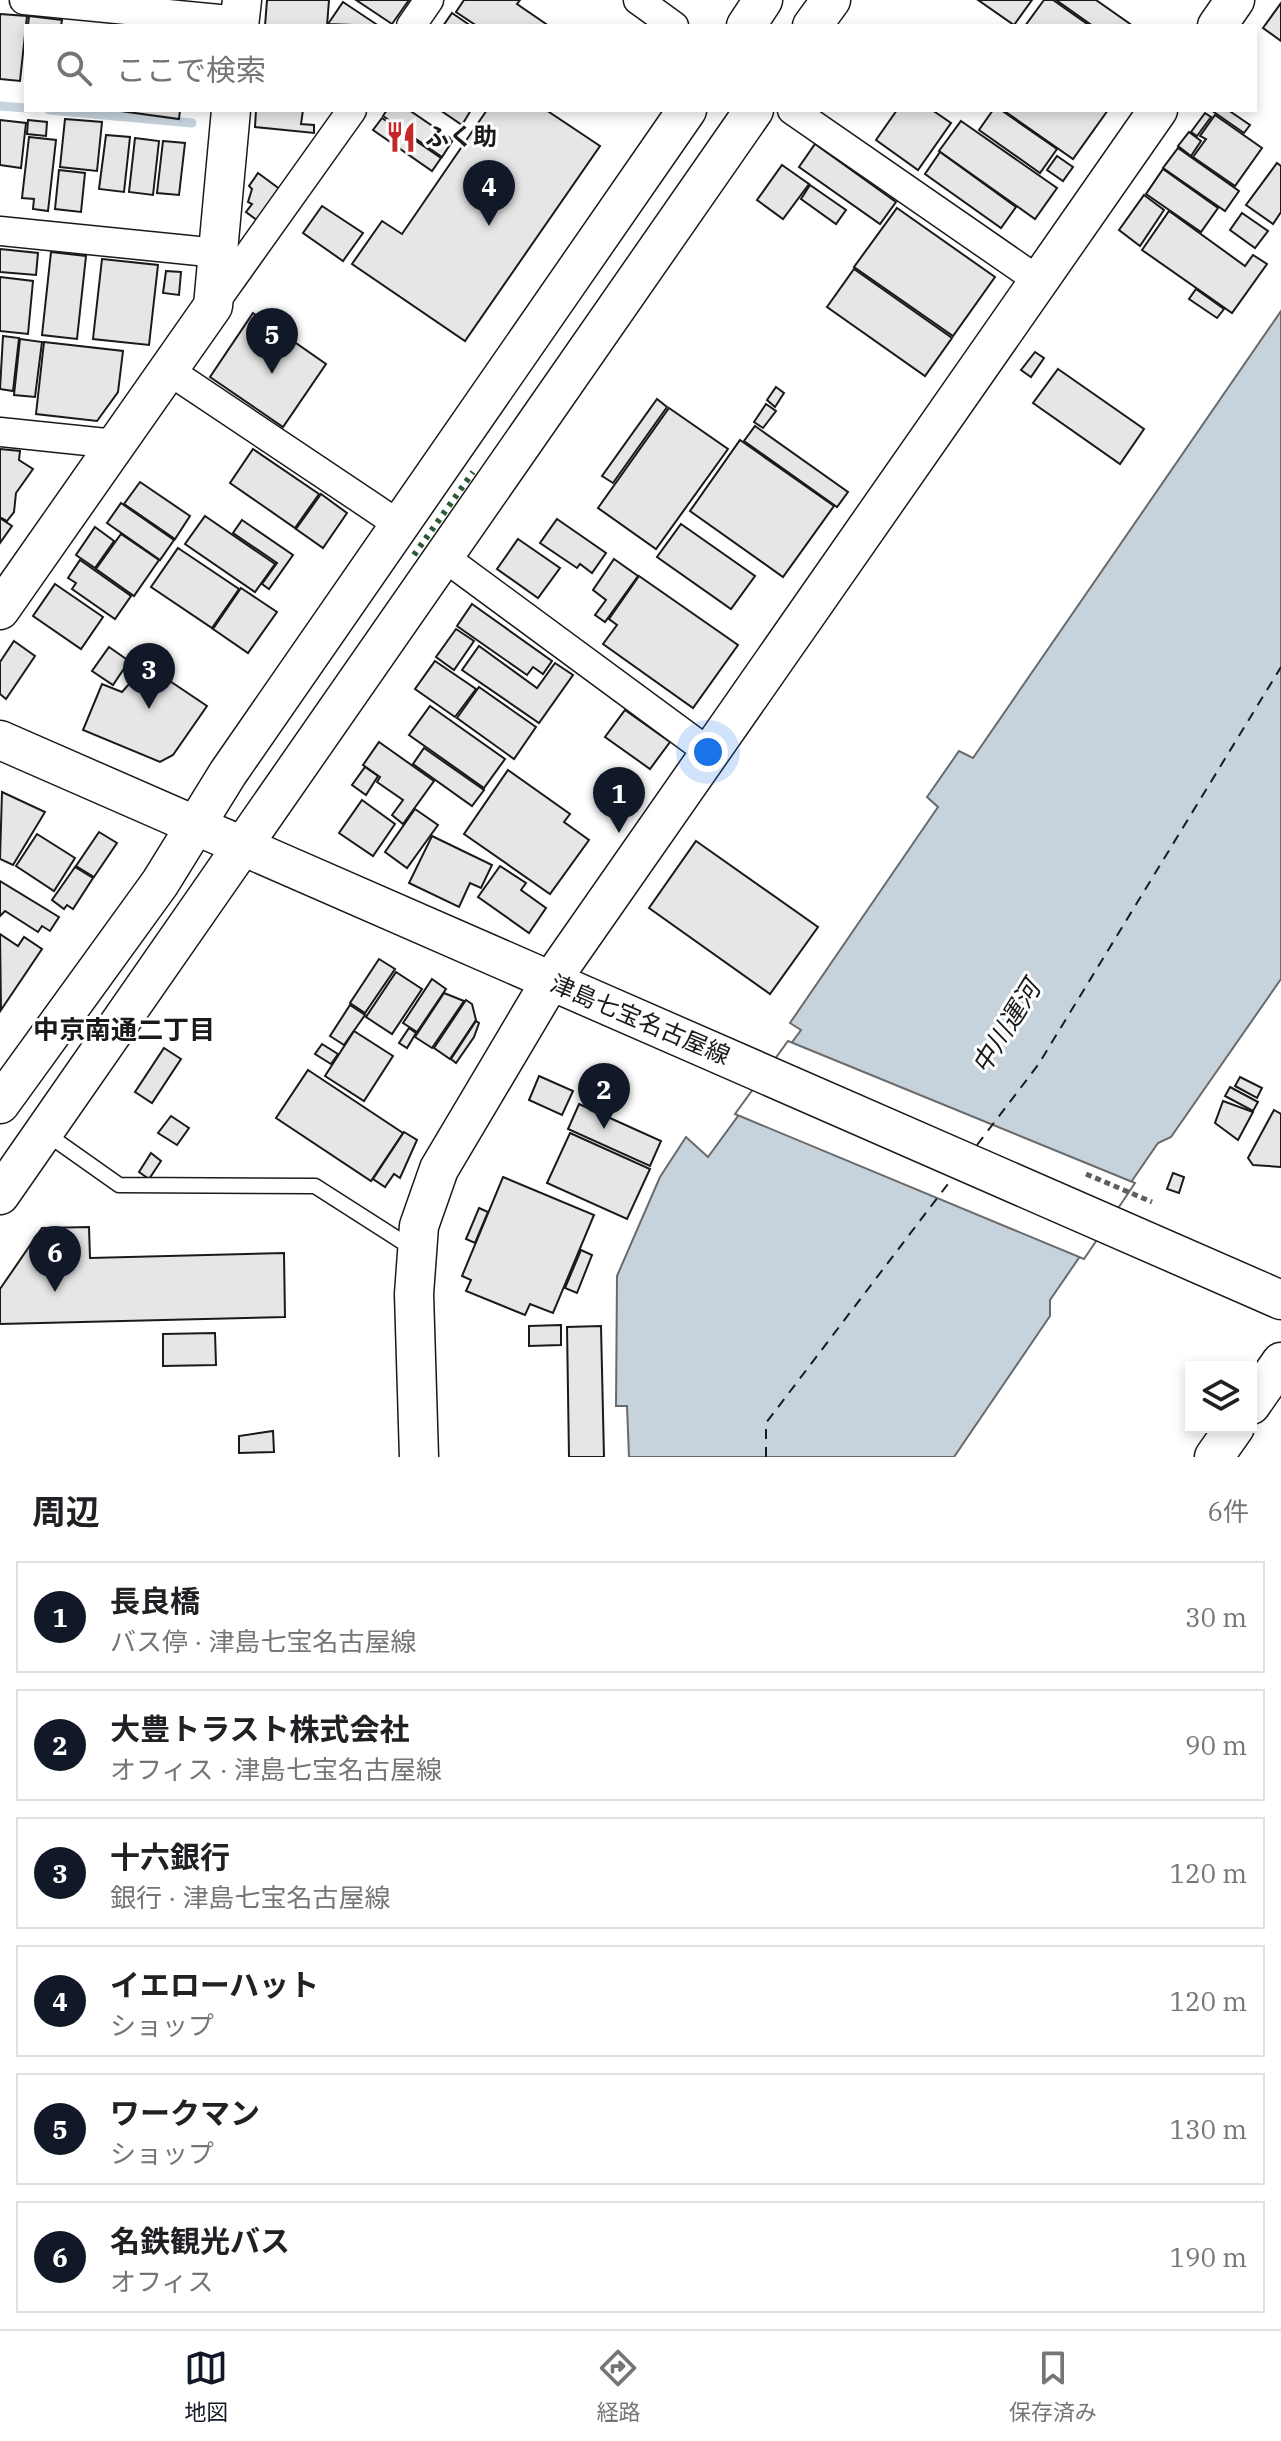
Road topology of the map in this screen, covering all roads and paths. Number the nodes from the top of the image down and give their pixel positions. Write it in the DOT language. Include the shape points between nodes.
graph roads {
  1 [pos="24,0"];
  2 [pos="429,0"];
  3 [pos="638,0"];
  4 [pos="763,0"];
  5 [pos="831,0"];
  6 [pos="1235,0"];
  7 [pos="240,16"];
  8 [pos="412,24"];
  9 [pos="671,24"];
  10 [pos="747,24"];
  11 [pos="813,24"];
  12 [pos="1218,24"];
  13 [pos="231,112"];
  14 [pos="351,112"];
  15 [pos="686,112"];
  16 [pos="753,112"];
  17 [pos="795,112"];
  18 [pos="1157,112"];
  19 [pos="0,231"];
  20 [pos="218,253"];
  21 [pos="1039,281"];
  22 [pos="213,306"];
  23 [pos="168,370"];
  24 [pos="0,432"];
  25 [pos="116,444"];
  26 [pos="398,524"];
  27 [pos="444,557"];
  28 [pos="0,610"];
  29 [pos="0,740"];
  30 [pos="710,753"];
  31 [pos="195,828"];
  32 [pos="242,846"];
  33 [pos="550,982"];
  34 [pos="0,1104"];
  35 [pos="43,1132"];
  36 [pos="0,1195"];
  37 [pos="417,1251"];
  38 [pos="1281,1300"];
  39 [pos="1281,1362"];
  40 [pos="1257,1396"];
  41 [pos="1231,1433"];
  42 [pos="419,1457"];
  43 [pos="1214,1457"];
  1 -- 7 [label="street"];
  2 -- 8 [label="street"];
  3 -- 9 [label="street"];
  4 -- 10 [label="street"];
  5 -- 11 [label="street"];
  6 -- 12 [label="street"];
  13 -- 20 [label="street"];
  14 -- 22 [label="street"];
  15 -- 26 [label="street"];
  16 -- 27 [label="street"];
  17 -- 21 [label="street"];
  18 -- 21 [label="street"];
  19 -- 20 [label="street"];
  20 -- 22 [label="street"];
  21 -- 30 [label="street"];
  22 -- 23 [label="street"];
  23 -- 25 [label="street"];
  23 -- 26 [label="street"];
  24 -- 25 [label="street"];
  25 -- 28 [label="street"];
  26 -- 31 [label="street"];
  27 -- 30 [label="street"];
  27 -- 32 [label="street"];
  29 -- 31 [label="street, 津島七宝名古屋線"];
  30 -- 33 [label="street"];
  31 -- 32 [label="street, 津島七宝名古屋線"];
  31 -- 34 [label="street"];
  32 -- 33 [label="street, 津島七宝名古屋線"];
  32 -- 35 [label="street"];
  33 -- 37 [label="street" via="439,1169 419,1226"];
  33 -- 38 [label="street, 津島七宝名古屋線"];
  35 -- 36 [label="street"];
  35 -- 37 [label="lane" via="119,1185 315,1186"];
  37 -- 42 [label="street"];
  39 -- 40 [label="street"];
  41 -- 43 [label="street"];
}
